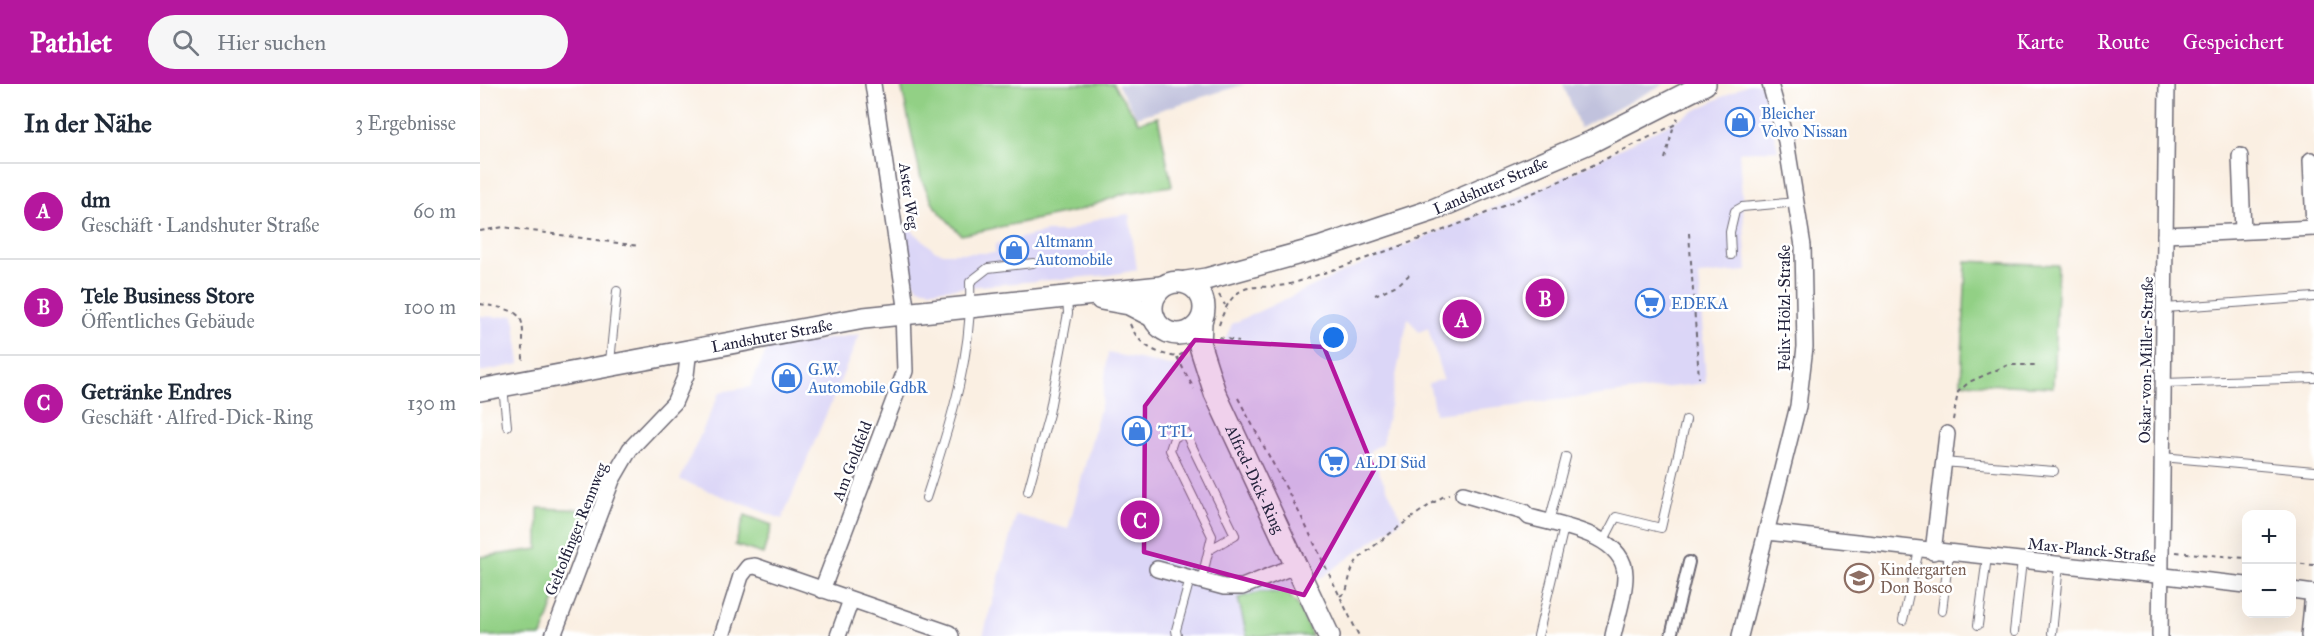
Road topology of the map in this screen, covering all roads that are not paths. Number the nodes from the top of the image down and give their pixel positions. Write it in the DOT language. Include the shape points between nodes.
graph roads {
  1 [pos="873,84"];
  2 [pos="1705,84"];
  3 [pos="1770,84"];
  4 [pos="2167,84"];
  5 [pos="2240,156"];
  6 [pos="2311,160"];
  7 [pos="1797,202"];
  8 [pos="2314,228"];
  9 [pos="2243,231"];
  10 [pos="2165,235"];
  11 [pos="1731,255"];
  12 [pos="1033,263"];
  13 [pos="1264,263"];
  14 [pos="1186,282"];
  15 [pos="1161,287"];
  16 [pos="617,291"];
  17 [pos="2314,297"];
  18 [pos="1067,299"];
  19 [pos="971,307"];
  20 [pos="2165,308"];
  21 [pos="1210,311"];
  22 [pos="905,313"];
  23 [pos="1154,317"];
  24 [pos="1175,334"];
  25 [pos="689,349"];
  26 [pos="1194,349"];
  27 [pos="610,364"];
  28 [pos="2314,378"];
  29 [pos="513,383"];
  30 [pos="2164,383"];
  31 [pos="480,390"];
  32 [pos="1686,420"];
  33 [pos="507,426"];
  34 [pos="1947,434"];
  35 [pos="1566,457"];
  36 [pos="2162,457"];
  37 [pos="1943,462"];
  38 [pos="2054,471"];
  39 [pos="2314,471"];
  40 [pos="1028,490"];
  41 [pos="1463,494"];
  42 [pos="926,498"];
  43 [pos="1548,523"];
  44 [pos="1564,527"];
  45 [pos="1767,532"];
  46 [pos="1603,542"];
  47 [pos="1209,550"];
  48 [pos="1926,551"];
  49 [pos="1949,553"];
  50 [pos="1987,557"];
  51 [pos="2022,561"];
  52 [pos="1689,562"];
  53 [pos="2059,565"];
  54 [pos="1297,566"];
  55 [pos="1157,569"];
  56 [pos="2162,576"];
  57 [pos="1195,581"];
  58 [pos="2242,584"];
  59 [pos="822,590"];
  60 [pos="2296,591"];
  61 [pos="2314,593"];
  62 [pos="851,600"];
  63 [pos="1942,611"];
  64 [pos="1903,620"];
  65 [pos="1978,625"];
  66 [pos="2014,632"];
  67 [pos="1176,633"];
  68 [pos="2052,633"];
  69 [pos="553,636"];
  70 [pos="722,636"];
  71 [pos="838,636"];
  72 [pos="951,636"];
  73 [pos="1169,636"];
  74 [pos="1329,636"];
  75 [pos="1538,636"];
  76 [pos="1613,636"];
  77 [pos="1671,636"];
  78 [pos="1740,636"];
  79 [pos="2160,636"];
  80 [pos="2308,636"];
  1 -- 22 [label="street, Aster Weg"];
  2 -- 13 [label="main road, Landshuter Straße" via="1591,142 1471,195 1392,225"];
  3 -- 7 [label="street, Felix-Hölzl-Straße"];
  4 -- 10 [label="street, Oskar-von-Miller-Straße"];
  5 -- 9 [label="street"];
  6 -- 8 [label="street"];
  7 -- 11 [label="lane" via="1735,211 1730,232"];
  7 -- 45 [label="street, Felix-Hölzl-Straße" via="1805,299 1803,381"];
  8 -- 9 [label="street"];
  9 -- 10 [label="street"];
  10 -- 20 [label="street, Oskar-von-Miller-Straße"];
  12 -- 19 [label="lane" via="988,268 970,282"];
  13 -- 14 [label="main road, Landshuter Straße"];
  13 -- 21 [label="main road, Landshuter Straße" via="1216,292"];
  14 -- 15 [label="main road"];
  14 -- 21 [label="main road" via="1200,292"];
  15 -- 18 [label="main road, Landshuter Straße"];
  15 -- 23 [label="main road" via="1153,301"];
  16 -- 27 [label="lane"];
  17 -- 20 [label="lane"];
  18 -- 19 [label="main road, Landshuter Straße"];
  18 -- 23 [label="main road, Landshuter Straße" via="1115,299"];
  18 -- 40 [label="lane" via="1068,313 1049,414"];
  19 -- 22 [label="main road, Landshuter Straße"];
  19 -- 42 [label="lane" via="965,362"];
  20 -- 30 [label="street, Oskar-von-Miller-Straße"];
  21 -- 24 [label="main road" via="1190,331"];
  21 -- 26 [label="main road"];
  22 -- 25 [label="main road, Landshuter Straße" via="820,324"];
  22 -- 59 [label="street, Am Goldfeld" via="905,371"];
  23 -- 24 [label="main road" via="1162,328"];
  24 -- 26 [label="main road, Alfred-Dick-Ring"];
  25 -- 27 [label="main road, Landshuter Straße"];
  25 -- 69 [label="street, Geltolfinger Rennweg" via="686,375 674,403 630,449 612,480"];
  26 -- 54 [label="main road, Alfred-Dick-Ring"];
  27 -- 29 [label="main road, Landshuter Straße"];
  28 -- 30 [label="lane"];
  29 -- 31 [label="main road, Landshuter Straße"];
  29 -- 33 [label="lane"];
  30 -- 36 [label="street, Oskar-von-Miller-Straße"];
  32 -- 46 [label="lane" via="1661,528 1616,517"];
  34 -- 37 [label="street"];
  35 -- 43 [label="lane"];
  36 -- 39 [label="lane"];
  36 -- 56 [label="street, Oskar-von-Miller-Straße"];
  37 -- 38 [label="lane"];
  37 -- 48 [label="street"];
  41 -- 43 [label="street"];
  43 -- 44 [label="street"];
  44 -- 46 [label="street"];
  44 -- 75 [label="lane"];
  45 -- 48 [label="street, Max-Planck-Straße"];
  45 -- 78 [label="street, Felix-Hölzl-Straße"];
  46 -- 76 [label="street" via="1615,551 1625,575"];
  47 -- 47 [label="lane" via="1212,536 1170,450 1174,438 1185,432 1235,535"];
  47 -- 57 [label="lane"];
  48 -- 49 [label="street, Max-Planck-Straße"];
  48 -- 64 [label="lane"];
  49 -- 50 [label="street, Max-Planck-Straße"];
  49 -- 63 [label="lane"];
  50 -- 51 [label="street, Max-Planck-Straße"];
  50 -- 65 [label="lane"];
  51 -- 53 [label="street, Max-Planck-Straße"];
  51 -- 66 [label="lane"];
  52 -- 77 [label="street"];
  53 -- 56 [label="street, Max-Planck-Straße"];
  53 -- 68 [label="lane"];
  54 -- 57 [label="street" via="1242,587 1224,588"];
  54 -- 74 [label="main road, Alfred-Dick-Ring"];
  55 -- 57 [label="street"];
  56 -- 58 [label="street, Max-Planck-Straße"];
  56 -- 79 [label="street, Oskar-von-Miller-Straße"];
  57 -- 67 [label="lane"];
  59 -- 62 [label="street"];
  59 -- 70 [label="street" via="755,566 748,567 741,576"];
  60 -- 61 [label="street"];
  61 -- 80 [label="street"];
  62 -- 71 [label="street"];
  62 -- 72 [label="street"];
  67 -- 73 [label="lane"];
}
